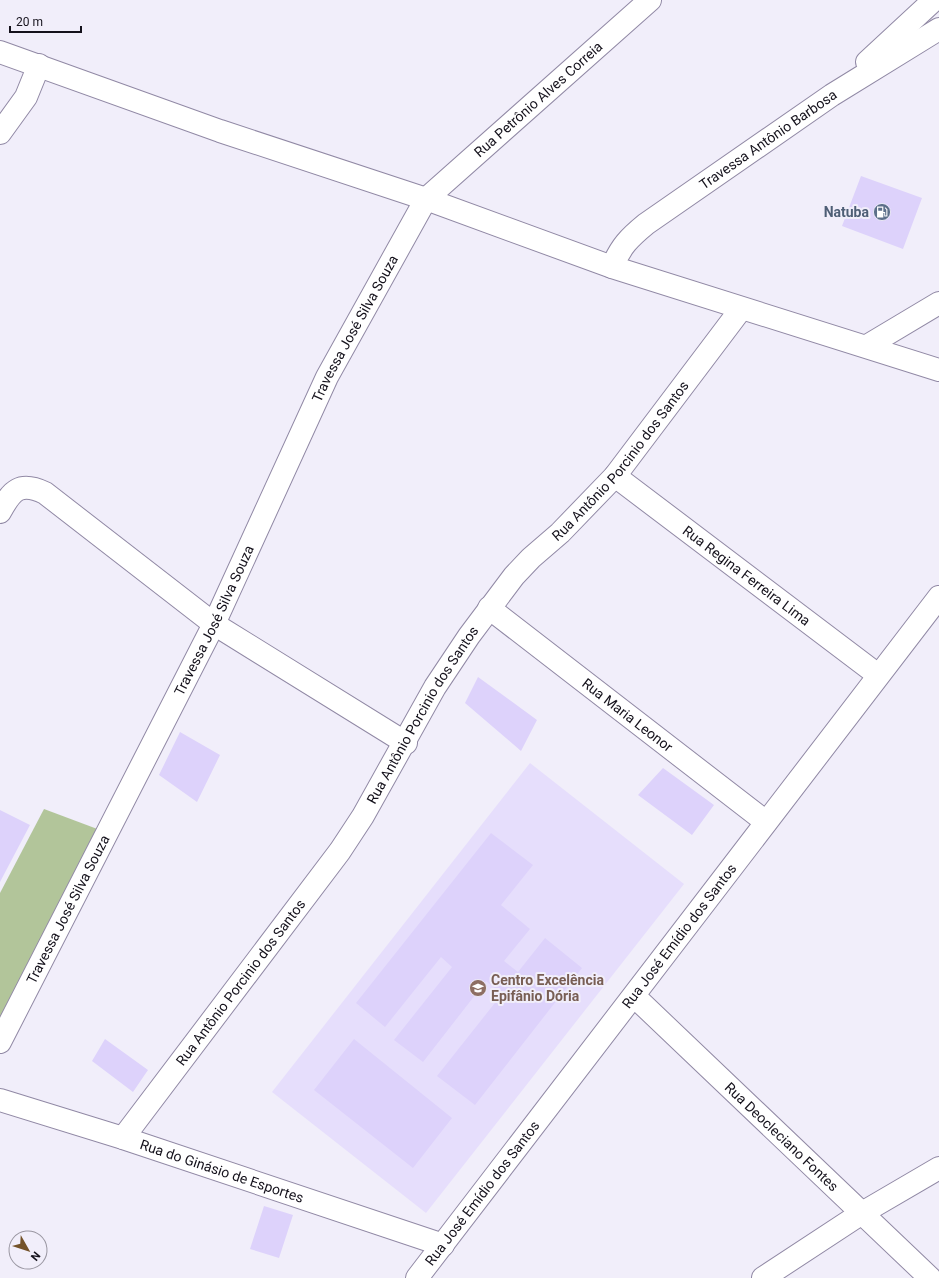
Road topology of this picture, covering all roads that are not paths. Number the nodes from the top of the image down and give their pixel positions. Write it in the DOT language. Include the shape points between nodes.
graph roads {
  1 [pos="650,0"];
  2 [pos="934,0"];
  3 [pos="939,29"];
  4 [pos="0,52"];
  5 [pos="39,65"];
  6 [pos="832,95"];
  7 [pos="0,133"];
  8 [pos="426,199"];
  9 [pos="612,267"];
  10 [pos="939,303"];
  11 [pos="741,308"];
  12 [pos="867,346"];
  13 [pos="939,370"];
  14 [pos="615,476"];
  15 [pos="0,512"];
  16 [pos="939,597"];
  17 [pos="489,608"];
  18 [pos="214,624"];
  19 [pos="878,675"];
  20 [pos="406,743"];
  21 [pos="766,822"];
  22 [pos="634,996"];
  23 [pos="0,1042"];
  24 [pos="0,1100"];
  25 [pos="123,1138"];
  26 [pos="939,1168"];
  27 [pos="862,1213"];
  28 [pos="443,1245"];
  29 [pos="419,1277"];
  30 [pos="763,1278"];
  31 [pos="930,1278"];
  1 -- 8 [label="street, Rua Petrônio Alves Correia"];
  2 -- 6 [label="street"];
  3 -- 6 [label="street, Travessa Antônio Barbosa"];
  4 -- 5 [label="street"];
  5 -- 7 [label="street" via="26,97"];
  5 -- 8 [label="street" via="220,131"];
  6 -- 9 [label="street, Travessa Antônio Barbosa" via="646,224 628,239"];
  8 -- 9 [label="street"];
  8 -- 18 [label="street, Travessa José Silva Souza" via="327,377"];
  9 -- 11 [label="street"];
  10 -- 12 [label="street"];
  11 -- 12 [label="street"];
  11 -- 14 [label="street, Rua Antônio Porcinio dos Santos"];
  12 -- 13 [label="street"];
  14 -- 17 [label="street, Rua Antônio Porcinio dos Santos" via="560,533 530,558"];
  14 -- 19 [label="street, Rua Regina Ferreira Lima"];
  15 -- 18 [label="street" via="7,499 21,487 29,486 45,493"];
  16 -- 19 [label="street, Rua José Emídio dos Santos"];
  17 -- 20 [label="street, Rua Antônio Porcinio dos Santos" via="435,688"];
  17 -- 21 [label="street, Rua Maria Leonor"];
  18 -- 20 [label="street"];
  18 -- 23 [label="street, Travessa José Silva Souza"];
  19 -- 21 [label="street, Rua José Emídio dos Santos"];
  20 -- 25 [label="street, Rua Antônio Porcinio dos Santos" via="340,851"];
  21 -- 22 [label="street, Rua José Emídio dos Santos"];
  22 -- 27 [label="street, Rua Deocleciano Fontes"];
  22 -- 28 [label="street, Rua José Emídio dos Santos"];
  24 -- 25 [label="street, Rua do Ginásio de Esportes"];
  25 -- 28 [label="street, Rua do Ginásio de Esportes"];
  26 -- 27 [label="street"];
  27 -- 30 [label="street"];
  27 -- 31 [label="street, Rua Deocleciano Fontes"];
  28 -- 29 [label="street, Rua José Emídio dos Santos"];
}
